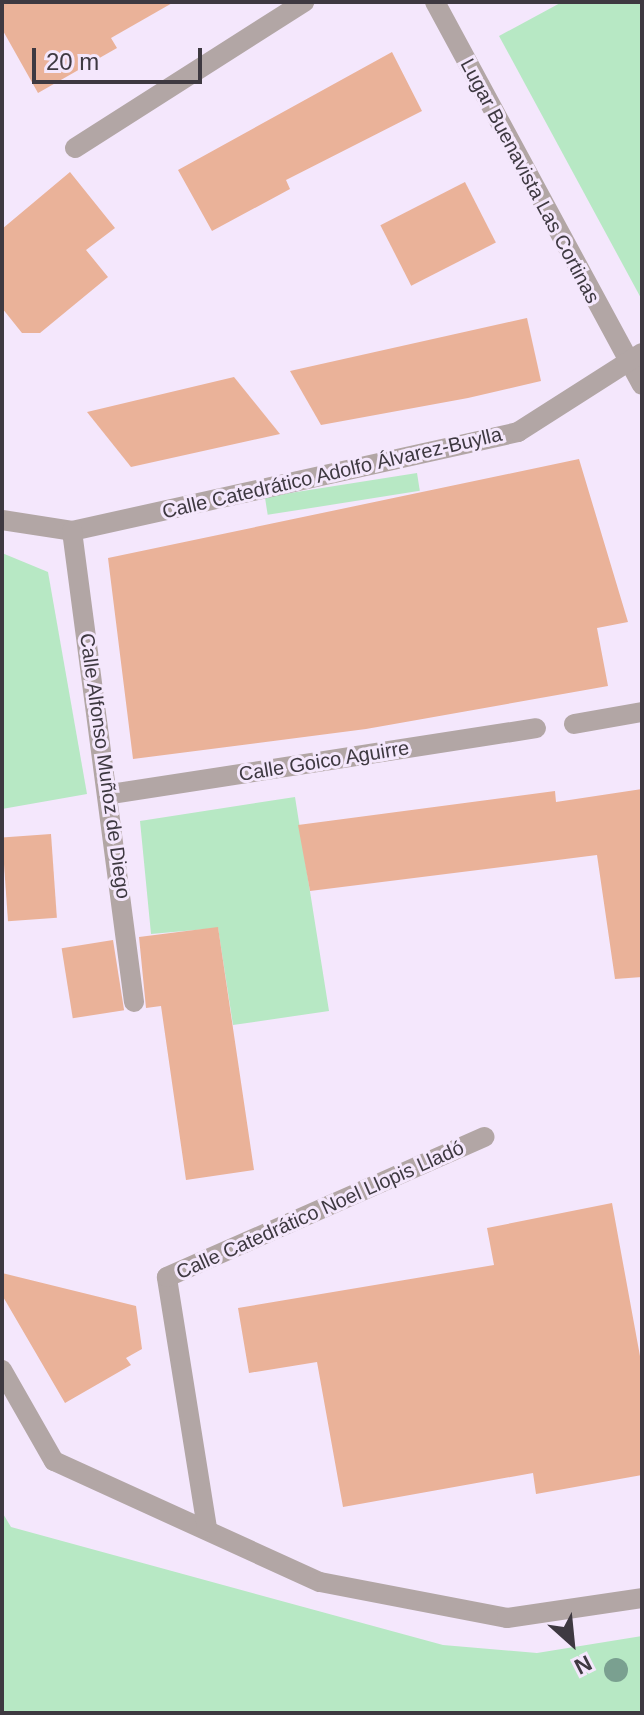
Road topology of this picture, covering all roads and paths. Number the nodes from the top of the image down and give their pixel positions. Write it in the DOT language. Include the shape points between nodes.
graph roads {
  1 [pos="304,2"];
  2 [pos="435,2"];
  3 [pos="75,148"];
  4 [pos="634,357"];
  5 [pos="642,385"];
  6 [pos="2,520"];
  7 [pos="72,531"];
  8 [pos="642,712"];
  9 [pos="574,724"];
  10 [pos="536,728"];
  11 [pos="111,794"];
  12 [pos="134,1002"];
  13 [pos="485,1137"];
  14 [pos="2,1370"];
  15 [pos="207,1528"];
  16 [pos="642,1598"];
  1 -- 3 [label="street"];
  2 -- 4 [label="street, Lugar Buenavista Las Cortinas"];
  4 -- 5 [label="street, Lugar Buenavista Las Cortinas"];
  4 -- 7 [label="street, Calle Catedrático Adolfo Álvarez-Buylla" via="518,432"];
  6 -- 7 [label="street, Calle Catedrático Adolfo Álvarez-Buylla"];
  7 -- 11 [label="street, Calle Alfonso Muñoz de Diego"];
  8 -- 9 [label="street"];
  10 -- 11 [label="street, Calle Goico Aguirre"];
  11 -- 12 [label="street, Calle Alfonso Muñoz de Diego"];
  13 -- 15 [label="street, Calle Catedrático Noel Llopis Lladó" via="167,1277"];
  14 -- 15 [label="street" via="54,1461"];
  15 -- 16 [label="street" via="320,1582 419,1607 507,1618"];
}
